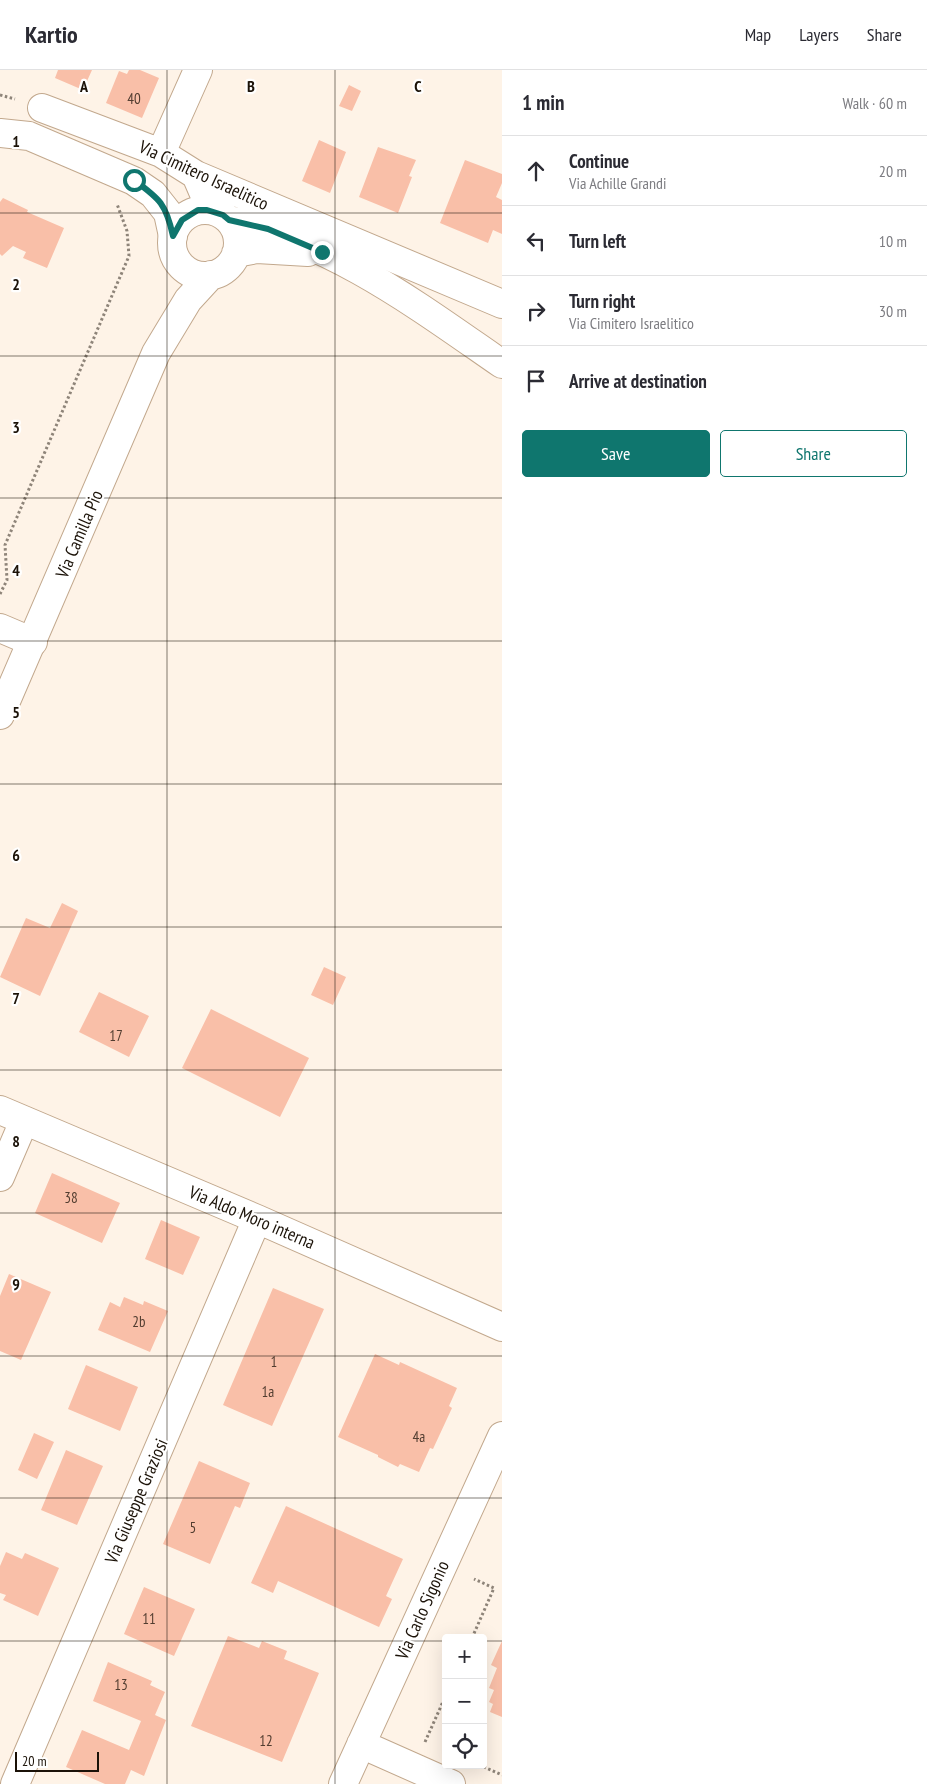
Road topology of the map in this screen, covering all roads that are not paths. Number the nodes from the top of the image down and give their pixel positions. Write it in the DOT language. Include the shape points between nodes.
graph roads {
  1 [pos="198,70"];
  2 [pos="42,108"];
  3 [pos="0,133"];
  4 [pos="161,153"];
  5 [pos="196,175"];
  6 [pos="218,215"];
  7 [pos="173,236"];
  8 [pos="322,252"];
  9 [pos="236,254"];
  10 [pos="179,263"];
  11 [pos="211,275"];
  12 [pos="502,304"];
  13 [pos="156,353"];
  14 [pos="502,364"];
  15 [pos="0,628"];
  16 [pos="32,642"];
  17 [pos="0,715"];
  18 [pos="12,1115"];
  19 [pos="0,1177"];
  20 [pos="257,1219"];
  21 [pos="502,1327"];
  22 [pos="502,1436"];
  23 [pos="361,1744"];
  24 [pos="15,1784"];
  25 [pos="343,1784"];
  26 [pos="451,1784"];
  1 -- 4 [label="street"];
  2 -- 4 [label="street, Via Cimitero Israelitico"];
  3 -- 7 [label="street" via="29,136 134,180 153,194 168,213"];
  4 -- 5 [label="street, Via Cimitero Israelitico"];
  5 -- 6 [label="street"];
  5 -- 12 [label="street, Via Cimitero Israelitico"];
  6 -- 7 [label="street" via="198,210 182,220"];
  6 -- 8 [label="street, Via Cimitero Israelitico" via="268,229"];
  6 -- 9 [label="street" via="237,236"];
  7 -- 10 [label="street" via="172,246"];
  8 -- 9 [label="street, Via Cimitero Israelitico" via="257,249"];
  8 -- 14 [label="street, Via Cimitero Israelitico" via="404,297"];
  9 -- 11 [label="street" via="227,268"];
  10 -- 11 [label="street" via="193,273"];
  10 -- 13 [label="street, Via Camilla Pio"];
  11 -- 13 [label="street, Via Camilla Pio" via="188,300"];
  13 -- 16 [label="street, Via Camilla Pio"];
  15 -- 16 [label="street"];
  16 -- 17 [label="street, Via Camilla Pio"];
  18 -- 19 [label="street"];
  18 -- 20 [label="street, Via Aldo Moro interna"];
  20 -- 21 [label="street, Via Aldo Moro interna"];
  20 -- 24 [label="street, Via Giuseppe Graziosi"];
  22 -- 23 [label="street, Via Carlo Sigonio"];
  23 -- 25 [label="street, Via Carlo Sigonio"];
  23 -- 26 [label="street"];
}
